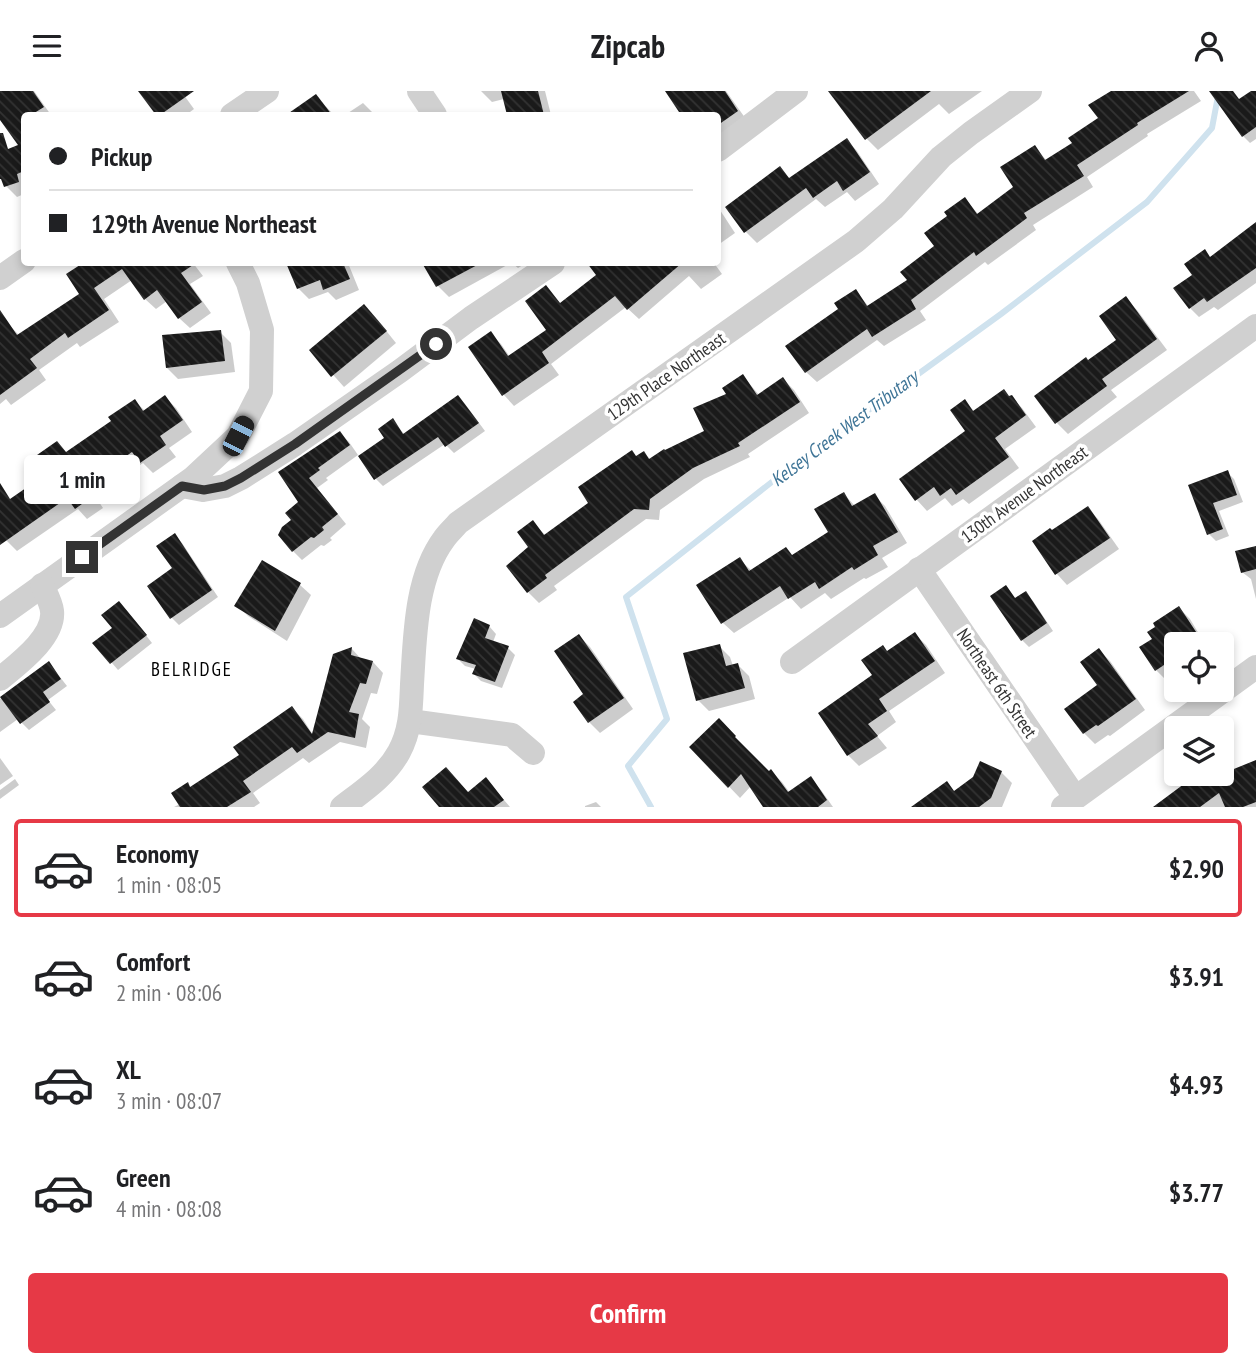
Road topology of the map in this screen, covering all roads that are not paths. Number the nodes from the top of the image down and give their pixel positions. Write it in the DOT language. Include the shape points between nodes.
graph roads {
  1 [pos="267,91"];
  2 [pos="419,91"];
  3 [pos="796,91"];
  4 [pos="1030,91"];
  5 [pos="236,112"];
  6 [pos="433,112"];
  7 [pos="721,147"];
  8 [pos="21,263"];
  9 [pos="240,266"];
  10 [pos="549,266"];
  11 [pos="0,278"];
  12 [pos="1256,326"];
  13 [pos="182,486"];
  14 [pos="919,569"];
  15 [pos="42,586"];
  16 [pos="0,616"];
  17 [pos="792,662"];
  18 [pos="1256,667"];
  19 [pos="0,679"];
  20 [pos="410,721"];
  21 [pos="533,753"];
  22 [pos="1069,802"];
  23 [pos="342,807"];
  1 -- 5 [label="street"];
  2 -- 6 [label="street"];
  3 -- 7 [label="street"];
  4 -- 20 [label="street, 129th Place Northeast" via="941,157 894,209 856,241 458,523 443,540 422,589"];
  8 -- 11 [label="street"];
  9 -- 13 [label="street" via="261,330 261,391 238,436"];
  10 -- 13 [label="street" via="241,478 204,490"];
  12 -- 14 [label="street, 130th Avenue Northeast"];
  13 -- 15 [label="street"];
  14 -- 17 [label="street, 130th Avenue Northeast"];
  14 -- 22 [label="street, Northeast 6th Street"];
  15 -- 16 [label="street"];
  15 -- 19 [label="street" via="52,614 50,628"];
  18 -- 22 [label="street"];
  20 -- 21 [label="street" via="512,735"];
  20 -- 23 [label="street" via="388,769"];
}
